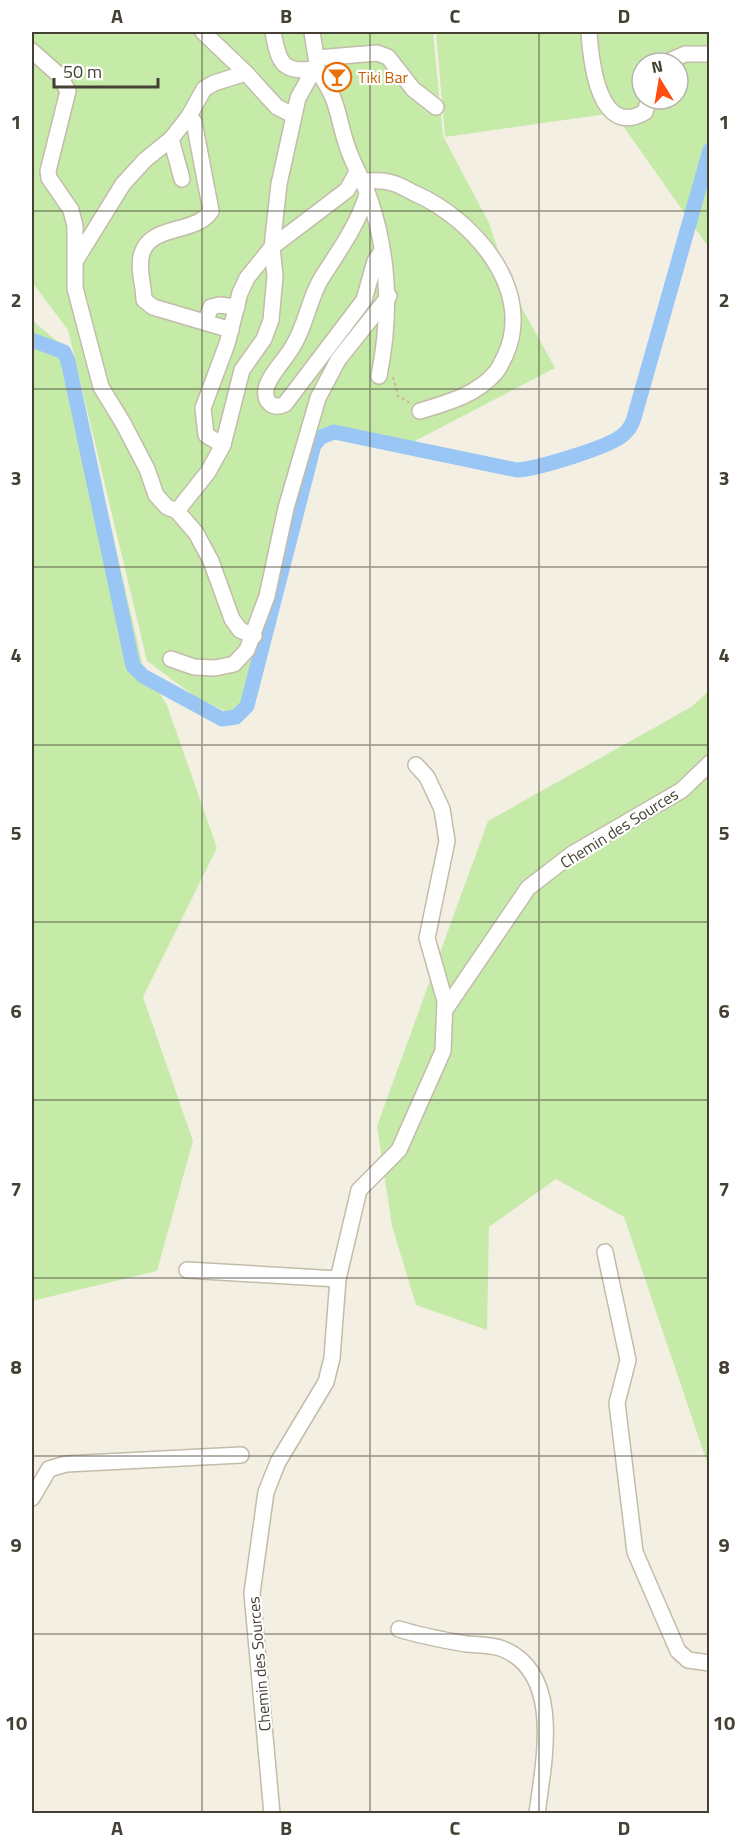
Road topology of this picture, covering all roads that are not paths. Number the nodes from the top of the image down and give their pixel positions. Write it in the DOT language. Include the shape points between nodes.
graph roads {
  1 [pos="203,32"];
  2 [pos="273,32"];
  3 [pos="312,32"];
  4 [pos="589,32"];
  5 [pos="32,51"];
  6 [pos="690,54"];
  7 [pos="710,54"];
  8 [pos="316,64"];
  9 [pos="246,73"];
  10 [pos="436,107"];
  11 [pos="645,111"];
  12 [pos="293,115"];
  13 [pos="189,116"];
  14 [pos="171,139"];
  15 [pos="182,179"];
  16 [pos="362,183"];
  17 [pos="272,247"];
  18 [pos="382,252"];
  19 [pos="76,260"];
  20 [pos="389,296"];
  21 [pos="237,307"];
  22 [pos="206,322"];
  23 [pos="231,330"];
  24 [pos="381,370"];
  25 [pos="425,410"];
  26 [pos="223,445"];
  27 [pos="177,511"];
  28 [pos="254,636"];
  29 [pos="171,659"];
  30 [pos="710,763"];
  31 [pos="416,765"];
  32 [pos="444,1010"];
  33 [pos="605,1252"];
  34 [pos="187,1270"];
  35 [pos="338,1280"];
  36 [pos="241,1455"];
  37 [pos="32,1498"];
  38 [pos="399,1629"];
  39 [pos="710,1663"];
  40 [pos="272,1814"];
  41 [pos="537,1814"];
  1 -- 9 [label="street"];
  2 -- 8 [label="street" via="282,62 288,68 294,72"];
  3 -- 8 [label="street"];
  4 -- 11 [label="street" via="601,97 609,110 628,119"];
  5 -- 19 [label="street" via="59,75 68,91 48,171 71,210"];
  6 -- 7 [label="street"];
  8 -- 10 [label="street" via="377,53 388,57 413,89"];
  8 -- 12 [label="street"];
  8 -- 16 [label="street" via="337,103 344,139"];
  9 -- 12 [label="street" via="277,108"];
  9 -- 13 [label="street" via="208,85"];
  12 -- 17 [label="street"];
  13 -- 14 [label="street"];
  13 -- 22 [label="street" via="194,122 211,210 198,222 149,241 141,254 141,268 146,302"];
  14 -- 15 [label="street"];
  14 -- 19 [label="street" via="123,184"];
  16 -- 17 [label="street"];
  16 -- 18 [label="street"];
  16 -- 18 [label="street" via="353,226 321,279 303,328 267,385 267,400 272,406 285,404 364,300 375,261"];
  16 -- 25 [label="street" via="390,182 422,196 457,219 488,252 512,301 513,333 497,372 457,400"];
  17 -- 21 [label="street" via="247,278"];
  17 -- 26 [label="street" via="275,276 271,320 264,339 242,370"];
  18 -- 20 [label="street"];
  19 -- 27 [label="street" via="75,288 101,387 147,469 156,495"];
  20 -- 24 [label="street"];
  20 -- 28 [label="street" via="338,360 318,398"];
  21 -- 22 [label="street" via="211,308"];
  21 -- 23 [label="street"];
  22 -- 23 [label="street"];
  23 -- 26 [label="street" via="203,408 206,435"];
  26 -- 27 [label="street" via="208,472"];
  27 -- 28 [label="street" via="204,547 232,619 240,630"];
  28 -- 29 [label="street" via="234,664 194,667"];
  30 -- 32 [label="street, Chemin des Sources" via="682,790 572,854 528,888"];
  31 -- 32 [label="street, Chemin des Sources" via="428,777 442,809 447,841 427,938 445,1001"];
  32 -- 35 [label="street, Chemin des Sources" via="443,1051 399,1150 359,1190"];
  33 -- 39 [label="street" via="628,1360 616,1403 635,1552 678,1651 688,1660"];
  34 -- 35 [label="street"];
  35 -- 40 [label="street, Chemin des Sources" via="332,1358 326,1382 278,1462 266,1492 252,1593"];
  36 -- 37 [label="street" via="66,1464 49,1469"];
  38 -- 41 [label="street" via="425,1638 502,1649 530,1671 543,1699 546,1728"];
}
